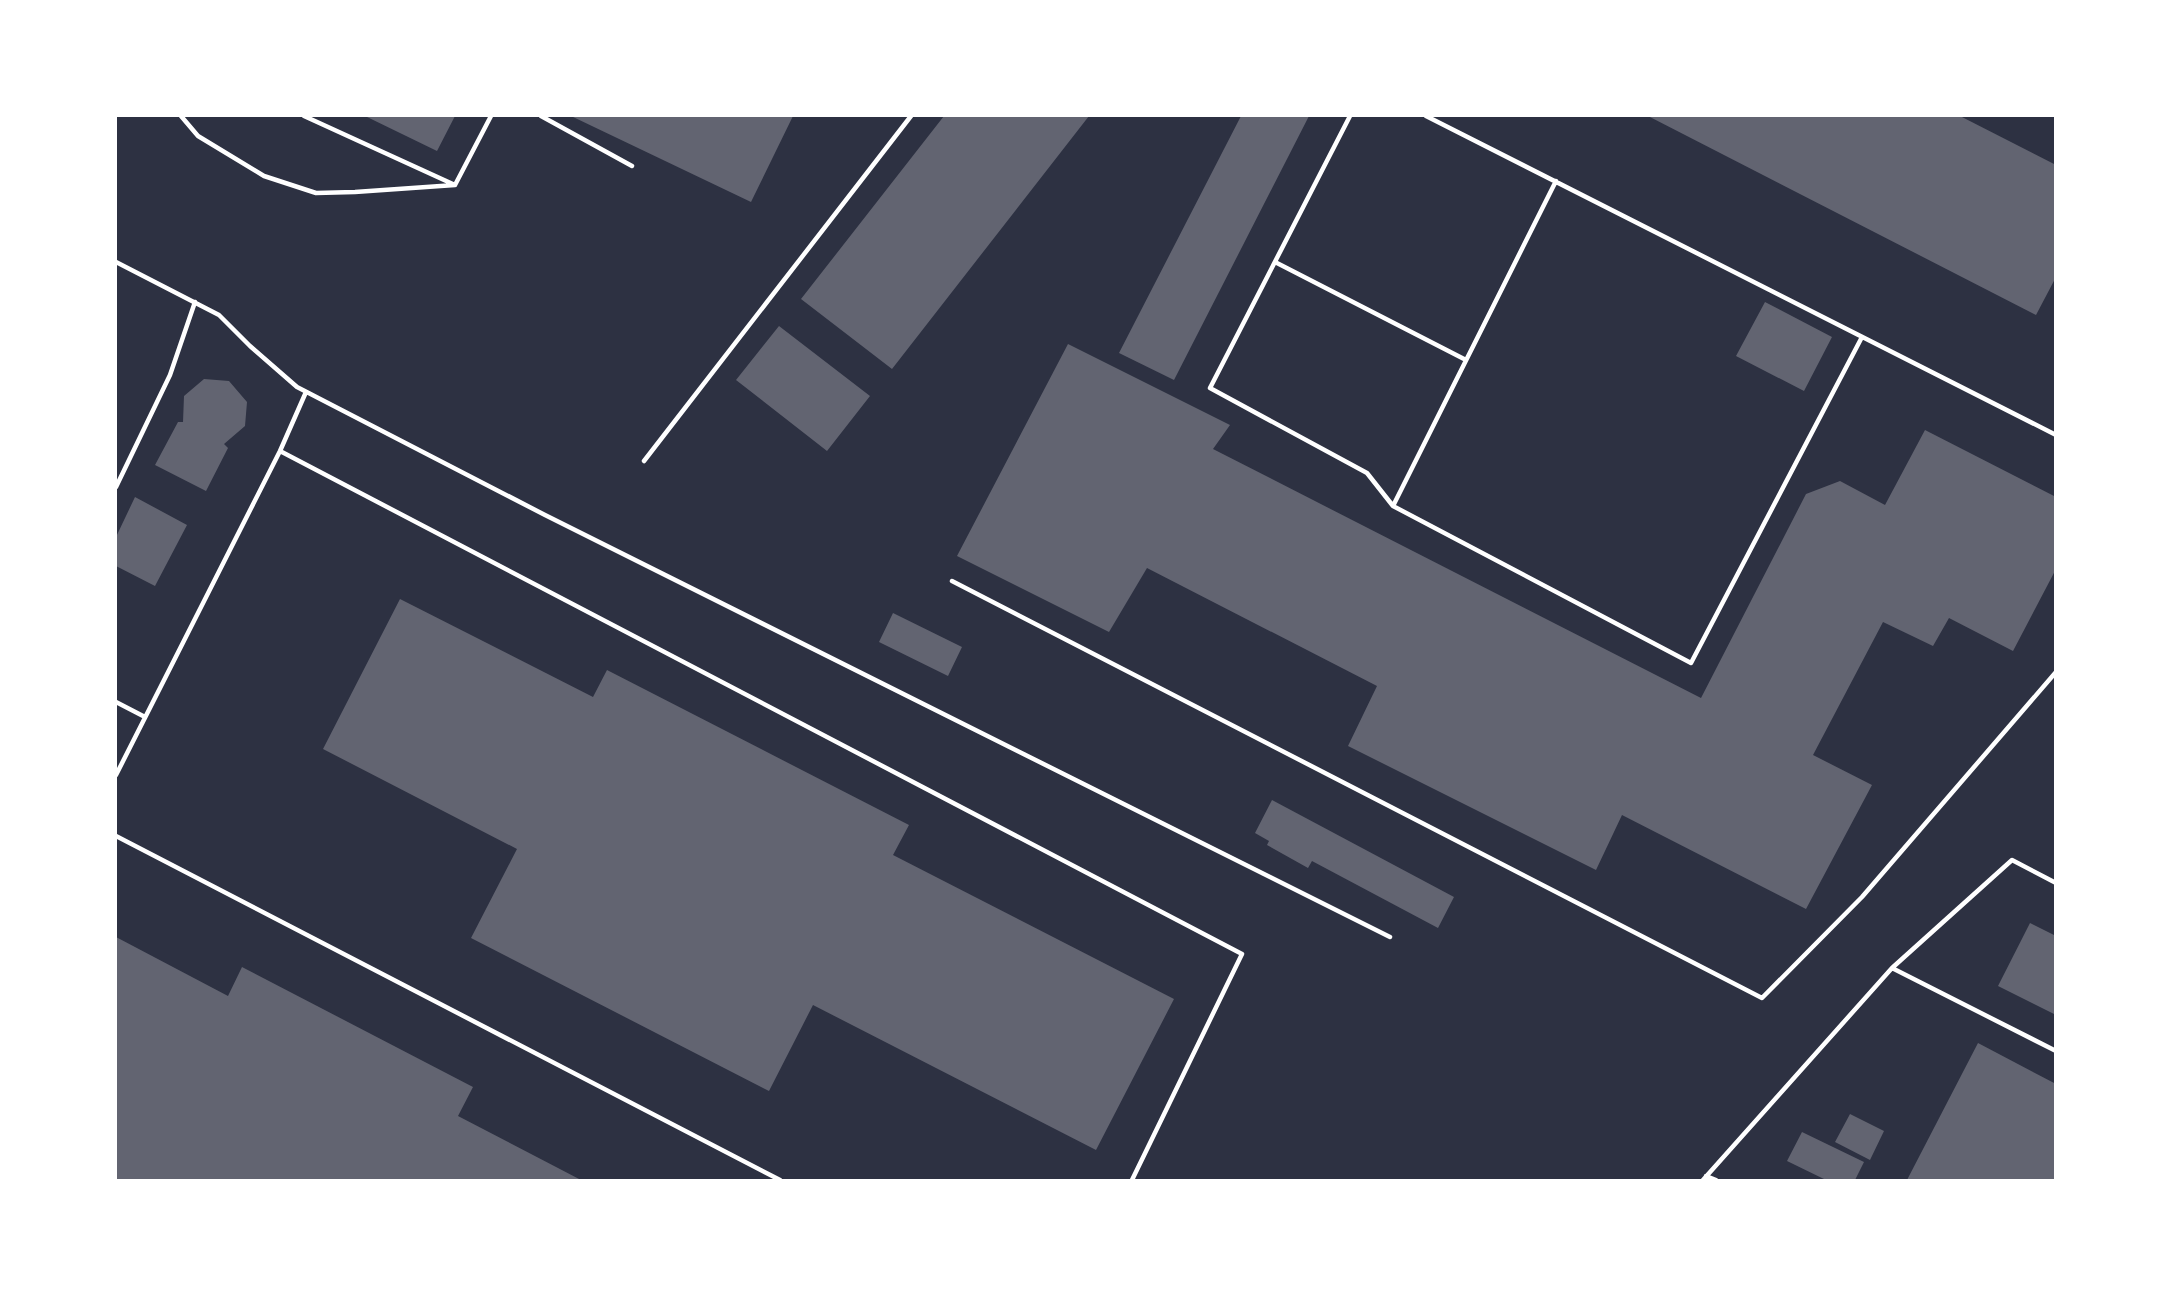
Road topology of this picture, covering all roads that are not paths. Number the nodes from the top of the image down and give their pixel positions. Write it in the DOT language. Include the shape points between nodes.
graph roads {
  1 [pos="181,116"];
  2 [pos="304,116"];
  3 [pos="491,116"];
  4 [pos="541,116"];
  5 [pos="911,116"];
  6 [pos="1350,116"];
  7 [pos="1426,116"];
  8 [pos="632,166"];
  9 [pos="1556,181"];
  10 [pos="455,185"];
  11 [pos="116,262"];
  12 [pos="1275,262"];
  13 [pos="195,302"];
  14 [pos="1862,337"];
  15 [pos="1467,360"];
  16 [pos="306,392"];
  17 [pos="2055,435"];
  18 [pos="280,451"];
  19 [pos="644,461"];
  20 [pos="116,487"];
  21 [pos="1393,506"];
  22 [pos="952,581"];
  23 [pos="2055,672"];
  24 [pos="116,702"];
  25 [pos="145,717"];
  26 [pos="116,775"];
  27 [pos="116,836"];
  28 [pos="2055,883"];
  29 [pos="1390,936"];
  30 [pos="1892,969"];
  31 [pos="2055,1051"];
  32 [pos="1704,1178"];
  33 [pos="780,1180"];
  34 [pos="1132,1180"];
  35 [pos="1716,1180"];
  1 -- 10 [label="lane" via="198,136 264,176 316,193"];
  2 -- 10 [label="lane"];
  3 -- 10 [label="lane"];
  4 -- 8 [label="lane"];
  5 -- 19 [label="lane"];
  6 -- 12 [label="lane"];
  7 -- 9 [label="lane"];
  9 -- 14 [label="lane"];
  9 -- 15 [label="lane"];
  11 -- 13 [label="lane"];
  12 -- 15 [label="lane"];
  12 -- 21 [label="lane" via="1210,388 1367,472"];
  13 -- 16 [label="lane" via="219,315"];
  13 -- 20 [label="lane" via="170,375"];
  14 -- 17 [label="lane"];
  14 -- 21 [label="lane" via="1691,663"];
  15 -- 21 [label="lane"];
  16 -- 18 [label="lane"];
  16 -- 29 [label="lane" via="544,515"];
  18 -- 25 [label="lane"];
  18 -- 34 [label="lane" via="1242,954"];
  22 -- 23 [label="lane" via="1762,998 1862,897"];
  24 -- 25 [label="lane"];
  25 -- 26 [label="lane"];
  27 -- 33 [label="lane"];
  28 -- 30 [label="lane" via="2012,860"];
  30 -- 31 [label="lane"];
  30 -- 32 [label="lane"];
  32 -- 35 [label="lane"];
}
